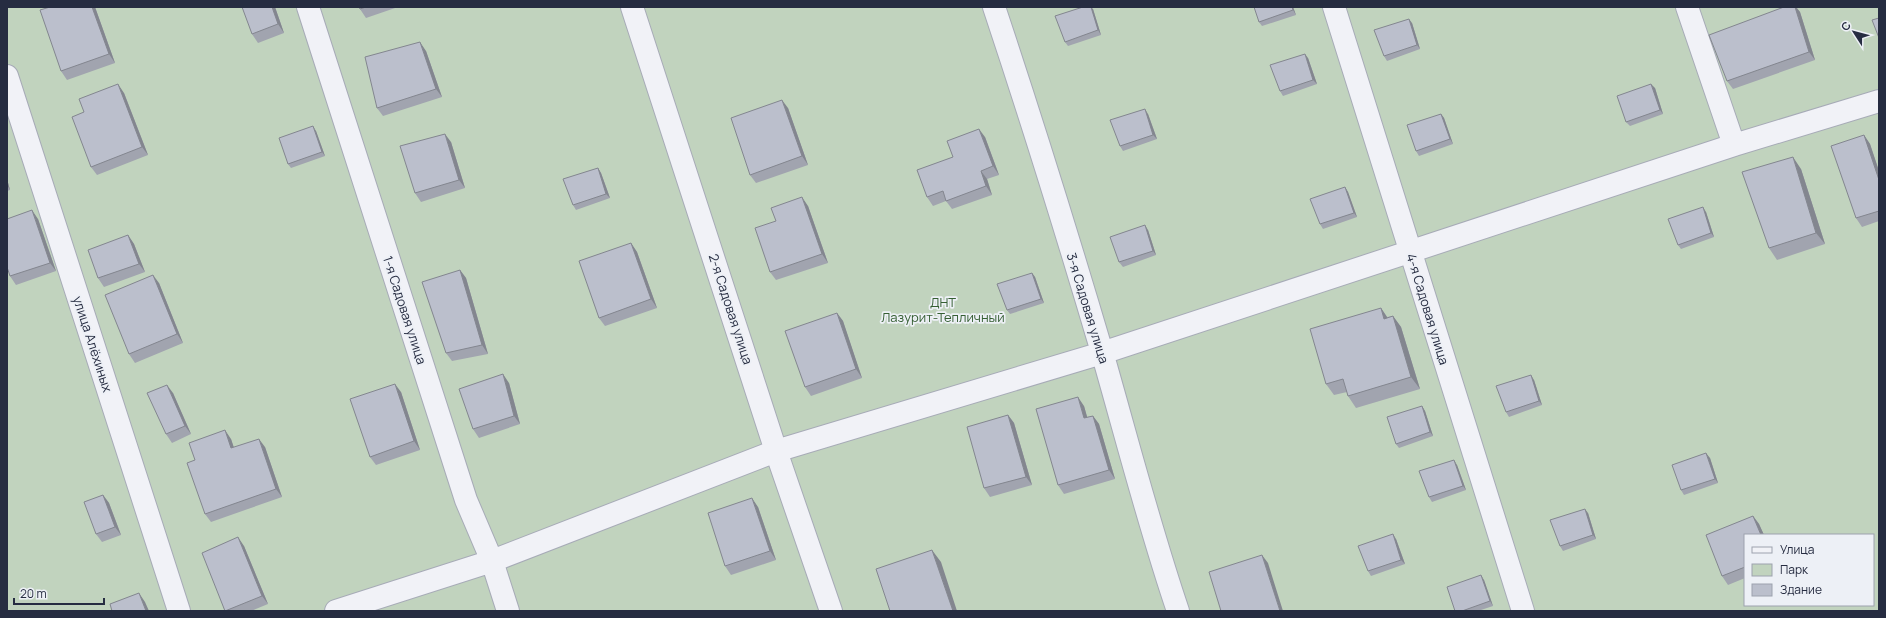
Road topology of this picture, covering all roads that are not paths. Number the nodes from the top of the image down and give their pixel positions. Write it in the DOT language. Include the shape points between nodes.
graph roads {
  1 [pos="308,7"];
  2 [pos="632,7"];
  3 [pos="994,7"];
  4 [pos="1334,7"];
  5 [pos="1687,7"];
  6 [pos="7,76"];
  7 [pos="1879,101"];
  8 [pos="1734,145"];
  9 [pos="1410,252"];
  10 [pos="1102,352"];
  11 [pos="776,451"];
  12 [pos="492,561"];
  13 [pos="179,611"];
  14 [pos="336,611"];
  15 [pos="508,611"];
  16 [pos="831,611"];
  17 [pos="1178,611"];
  18 [pos="1523,611"];
  1 -- 12 [label="street, 1-я Садовая улица" via="466,500"];
  2 -- 11 [label="street, 2-я Садовая улица"];
  3 -- 10 [label="street, 3-я Садовая улица" via="1024,96"];
  4 -- 9 [label="street, 4-я Садовая улица"];
  5 -- 8 [label="street"];
  6 -- 13 [label="street, улица Алёхиных"];
  7 -- 8 [label="street"];
  8 -- 9 [label="street"];
  9 -- 10 [label="street"];
  9 -- 18 [label="street, 4-я Садовая улица"];
  10 -- 11 [label="street"];
  10 -- 17 [label="street, 3-я Садовая улица"];
  11 -- 12 [label="street"];
  11 -- 16 [label="street, 2-я Садовая улица"];
  12 -- 14 [label="street"];
  12 -- 15 [label="street, 1-я Садовая улица"];
}
